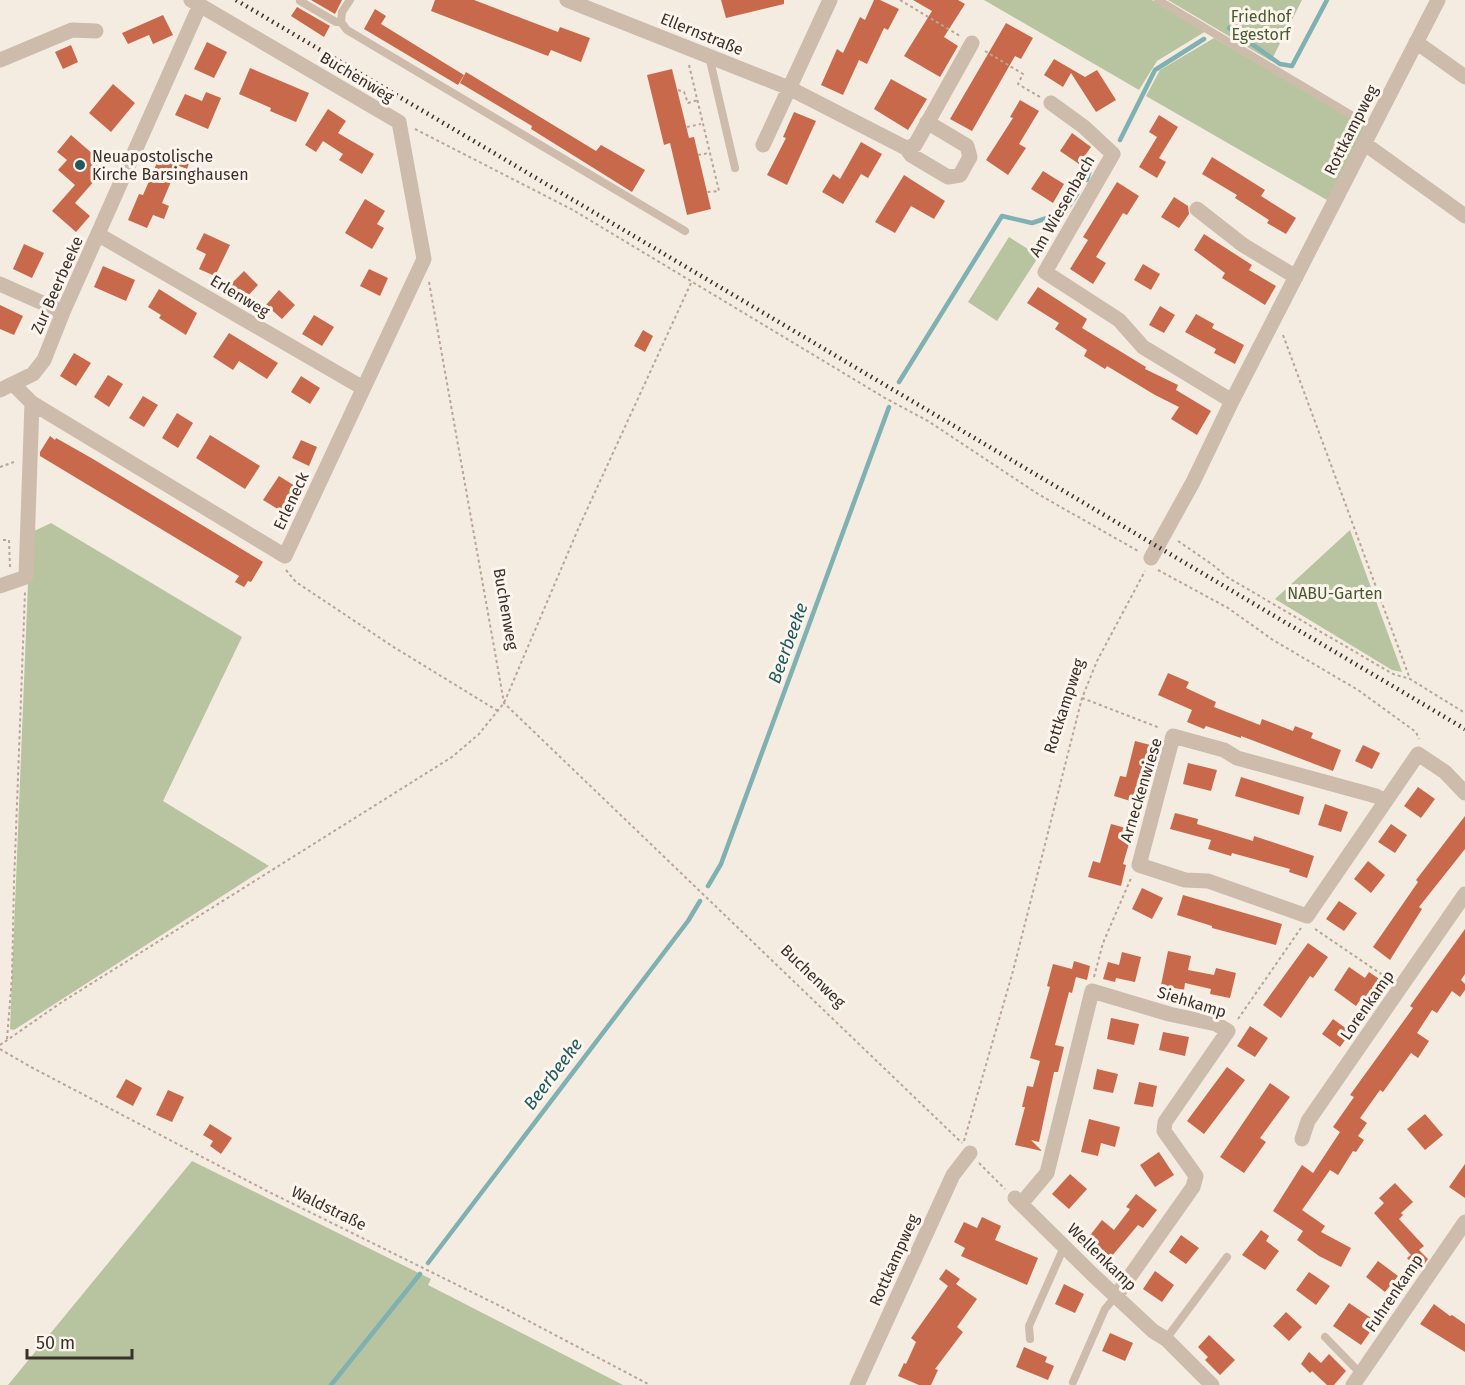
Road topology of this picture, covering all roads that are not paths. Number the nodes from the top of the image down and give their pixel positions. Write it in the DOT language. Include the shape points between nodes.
graph roads {
  1 [pos="350,0"];
  2 [pos="567,0"];
  3 [pos="830,0"];
  4 [pos="1158,0"];
  5 [pos="1438,0"];
  6 [pos="300,1"];
  7 [pos="196,3"];
  8 [pos="592,4"];
  9 [pos="340,22"];
  10 [pos="96,31"];
  11 [pos="1416,42"];
  12 [pos="972,43"];
  13 [pos="709,56"];
  14 [pos="0,60"];
  15 [pos="1465,77"];
  16 [pos="789,88"];
  17 [pos="1052,103"];
  18 [pos="927,122"];
  19 [pos="1373,128"];
  20 [pos="1365,144"];
  21 [pos="763,145"];
  22 [pos="906,148"];
  23 [pos="735,168"];
  24 [pos="1197,209"];
  25 [pos="1465,216"];
  26 [pos="685,231"];
  27 [pos="99,235"];
  28 [pos="424,259"];
  29 [pos="1296,277"];
  30 [pos="0,284"];
  31 [pos="63,312"];
  32 [pos="7,387"];
  33 [pos="363,388"];
  34 [pos="1232,400"];
  35 [pos="32,403"];
  36 [pos="1150,562"];
  37 [pos="12,581"];
  38 [pos="1465,793"];
  39 [pos="1385,801"];
  40 [pos="1465,894"];
  41 [pos="1302,1139"];
  42 [pos="967,1149"];
  43 [pos="1018,1201"];
  44 [pos="1465,1221"];
  45 [pos="1064,1247"];
  46 [pos="1227,1257"];
  47 [pos="1116,1296"];
  48 [pos="1325,1337"];
  49 [pos="1030,1339"];
  50 [pos="1166,1339"];
  51 [pos="1357,1379"];
  52 [pos="1073,1382"];
  53 [pos="857,1385"];
  54 [pos="1212,1385"];
  1 -- 9 [label="lane"];
  2 -- 8 [label="street, Ellernstraße"];
  3 -- 16 [label="street"];
  4 -- 19 [label="lane"];
  5 -- 11 [label="street, Rottkampweg"];
  6 -- 9 [label="lane"];
  7 -- 27 [label="street, Zur Beerbeeke"];
  7 -- 28 [label="street, Buchenweg" via="399,122"];
  8 -- 13 [label="street, Ellernstraße"];
  9 -- 26 [label="lane" via="347,30"];
  10 -- 14 [label="street" via="72,30"];
  11 -- 15 [label="street"];
  11 -- 19 [label="street, Rottkampweg"];
  12 -- 18 [label="street"];
  13 -- 16 [label="street, Ellernstraße"];
  13 -- 23 [label="lane"];
  16 -- 21 [label="street"];
  16 -- 22 [label="street, Ellernstraße"];
  17 -- 34 [label="street, Am Wiesenbach" via="1113,154 1045,272 1119,320 1143,347"];
  18 -- 22 [label="street" via="915,145"];
  18 -- 22 [label="street, Ellernstraße" via="967,146 970,158 960,175 948,177"];
  19 -- 20 [label="street, Rottkampweg"];
  20 -- 25 [label="street"];
  20 -- 29 [label="street, Rottkampweg"];
  24 -- 29 [label="street" via="1243,245"];
  27 -- 31 [label="street, Zur Beerbeeke"];
  27 -- 33 [label="street, Erlenweg"];
  28 -- 33 [label="street, Erleneck"];
  29 -- 34 [label="street, Rottkampweg"];
  30 -- 31 [label="street"];
  31 -- 32 [label="street, Zur Beerbeeke" via="44,360 33,374"];
  32 -- 35 [label="street, Zur Beerbeeke"];
  33 -- 35 [label="street, Erleneck" via="285,555"];
  34 -- 36 [label="street, Rottkampweg"];
  35 -- 37 [label="street"];
  38 -- 39 [label="street" via="1418,754"];
  39 -- 39 [label="street, Arneckenwiese" via="1307,915 1208,881 1185,880 1139,865 1173,736"];
  40 -- 41 [label="street, Lorenkamp" via="1308,1121"];
  42 -- 53 [label="street, Rottkampweg"];
  43 -- 45 [label="street, Wellenkamp"];
  43 -- 47 [label="street, Siehkamp" via="1047,1173 1092,992 1216,1024 1228,1031 1165,1122 1164,1131 1196,1176 1193,1188"];
  44 -- 51 [label="street, Fuhrenkamp"];
  45 -- 47 [label="street, Wellenkamp"];
  45 -- 49 [label="lane" via="1029,1326"];
  46 -- 50 [label="lane"];
  47 -- 50 [label="street, Wellenkamp"];
  47 -- 52 [label="lane" via="1105,1309"];
  48 -- 51 [label="lane"];
  50 -- 54 [label="street, Wellenkamp"];
}
